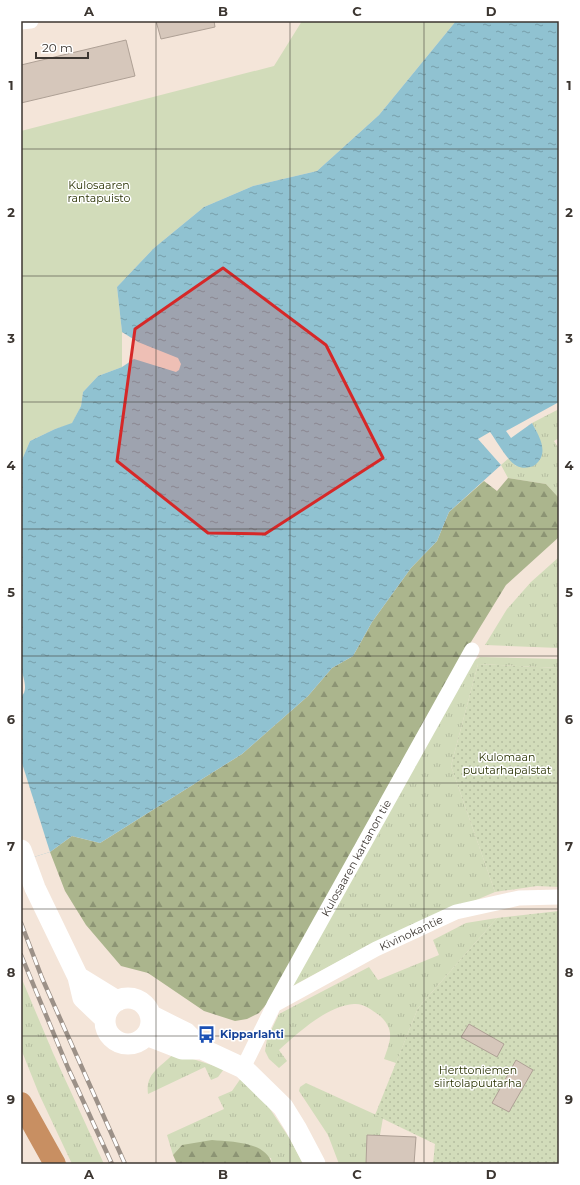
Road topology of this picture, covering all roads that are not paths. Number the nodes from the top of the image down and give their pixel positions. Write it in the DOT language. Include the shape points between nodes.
graph roads {
  1 [pos="31,21"];
  2 [pos="21,22"];
  3 [pos="472,650"];
  4 [pos="22,854"];
  5 [pos="559,897"];
  6 [pos="78,977"];
  7 [pos="117,1001"];
  8 [pos="274,1005"];
  9 [pos="150,1015"];
  10 [pos="105,1019"];
  11 [pos="146,1035"];
  12 [pos="202,1049"];
  13 [pos="243,1068"];
  14 [pos="21,1103"];
  15 [pos="21,1123"];
  16 [pos="37,1164"];
  17 [pos="56,1164"];
  18 [pos="315,1164"];
  1 -- 2 [label="street"];
  3 -- 8 [label="street, Kulosaaren kartanon tie"];
  4 -- 6 [label="main road" via="51,924"];
  5 -- 8 [label="street, Kivinokantie" via="519,898 456,912 376,949"];
  6 -- 7 [label="main road"];
  6 -- 10 [label="main road" via="83,998"];
  7 -- 9 [label="main road" via="127,998 137,1000 146,1006"];
  7 -- 10 [label="main road" via="108,1008"];
  8 -- 13 [label="street, Kulosaaren kartanon tie"];
  9 -- 11 [label="main road" via="150,1026"];
  9 -- 12 [label="main road" via="186,1033"];
  10 -- 11 [label="main road" via="106,1029 119,1043 139,1042"];
  11 -- 12 [label="main road" via="182,1049"];
  12 -- 13 [label="main road"];
  13 -- 18 [label="main road" via="283,1107"];
  14 -- 17 [label="highway"];
  15 -- 16 [label="highway"];
}
